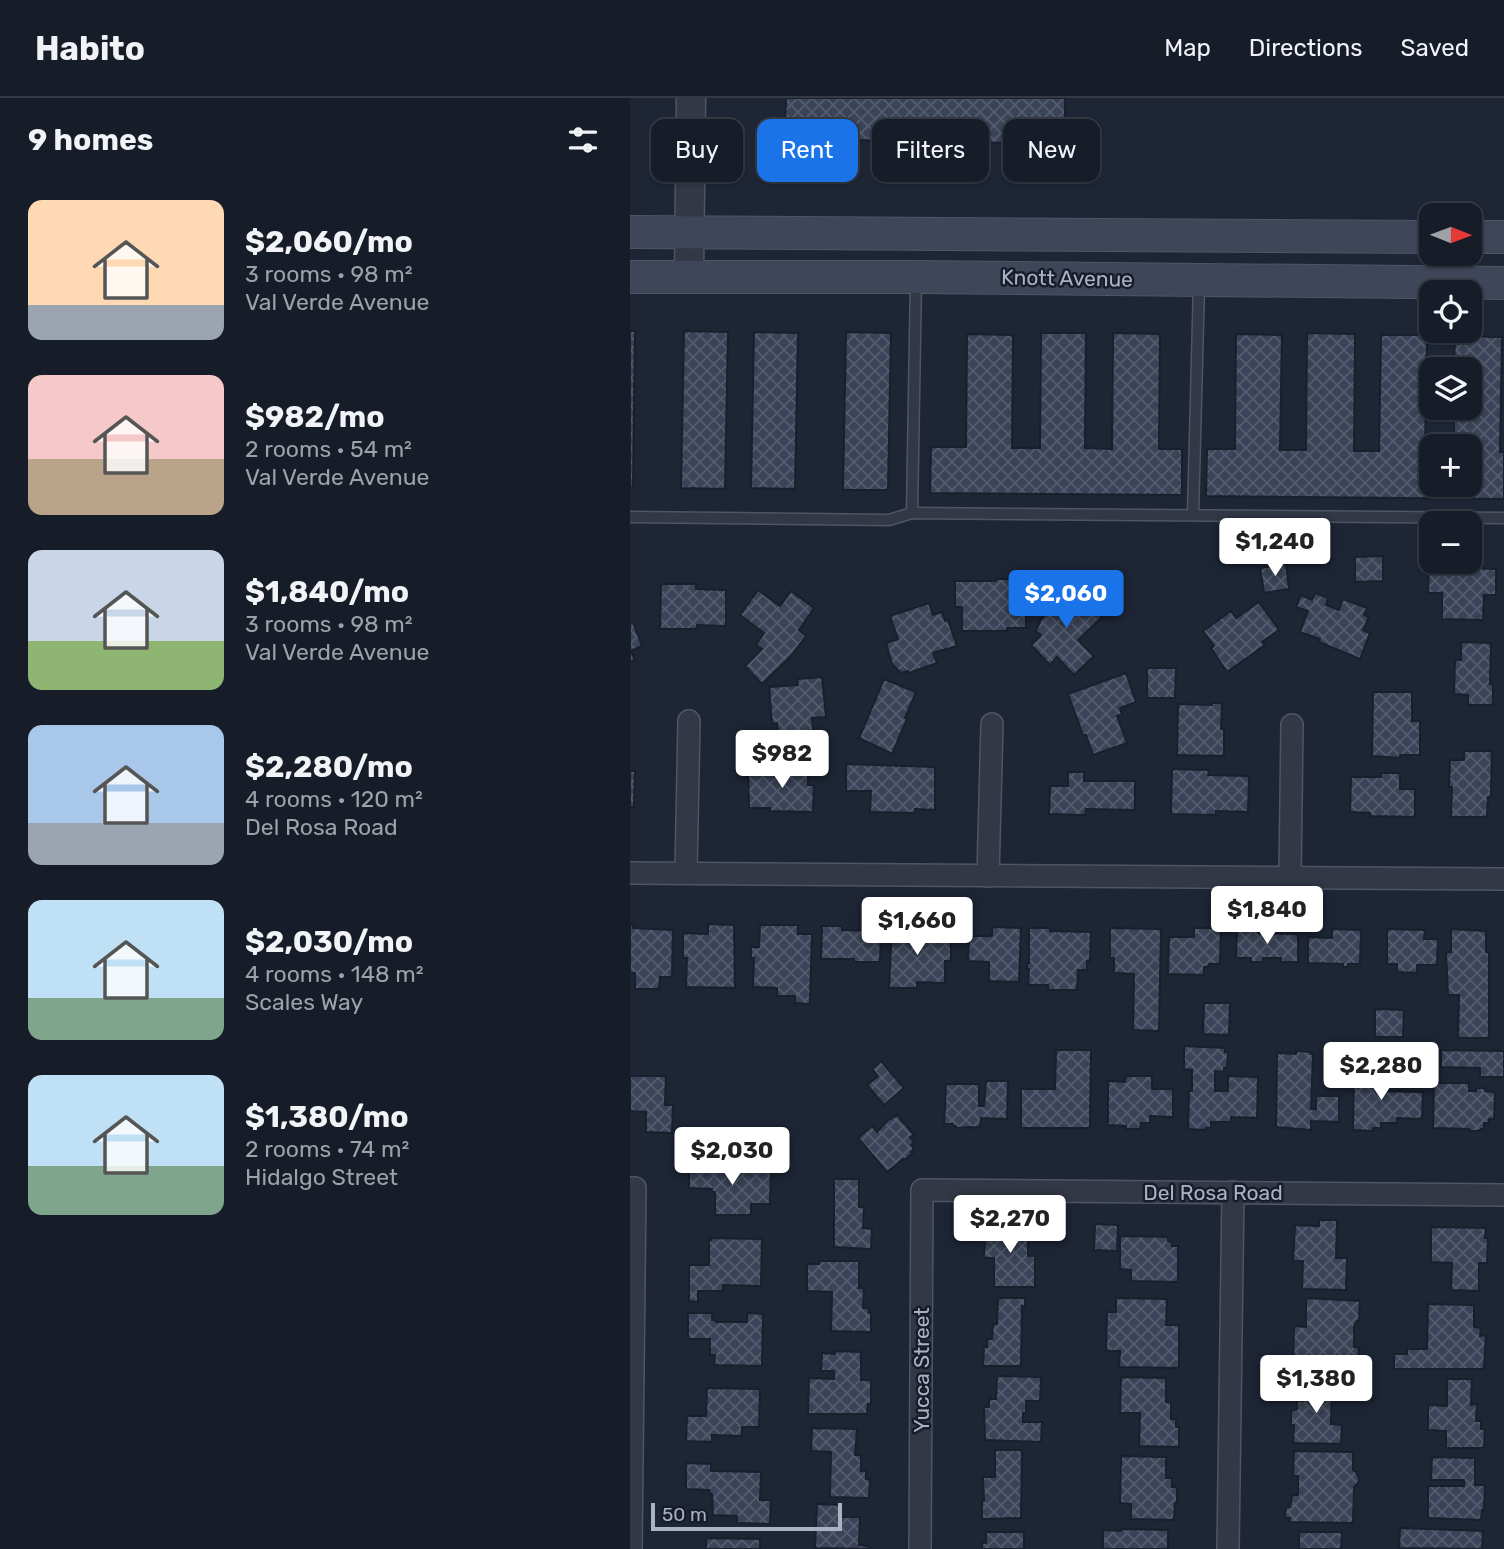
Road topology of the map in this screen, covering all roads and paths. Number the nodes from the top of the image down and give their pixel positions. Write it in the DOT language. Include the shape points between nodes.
graph roads {
  1 [pos="691,98"];
  2 [pos="630,232"];
  3 [pos="690,232"];
  4 [pos="1419,237"];
  5 [pos="1482,237"];
  6 [pos="1504,237"];
  7 [pos="916,276"];
  8 [pos="630,277"];
  9 [pos="689,277"];
  10 [pos="1199,280"];
  11 [pos="1504,283"];
  12 [pos="912,513"];
  13 [pos="1193,515"];
  14 [pos="630,517"];
  15 [pos="1504,518"];
  16 [pos="688,721"];
  17 [pos="992,724"];
  18 [pos="1292,725"];
  19 [pos="630,873"];
  20 [pos="686,873"];
  21 [pos="988,876"];
  22 [pos="1290,878"];
  23 [pos="1504,879"];
  24 [pos="630,1188"];
  25 [pos="922,1190"];
  26 [pos="1233,1192"];
  27 [pos="1504,1195"];
  28 [pos="631,1549"];
  29 [pos="920,1549"];
  30 [pos="1228,1549"];
  1 -- 3 [label="street"];
  2 -- 3 [label="main road, Knott Avenue"];
  3 -- 4 [label="main road, Knott Avenue"];
  3 -- 9 [label="street"];
  5 -- 6 [label="main road"];
  7 -- 9 [label="main road, Knott Avenue"];
  7 -- 10 [label="main road, Knott Avenue"];
  7 -- 12 [label="lane"];
  8 -- 9 [label="main road, Knott Avenue"];
  10 -- 11 [label="main road, Knott Avenue"];
  10 -- 13 [label="lane"];
  12 -- 13 [label="lane"];
  12 -- 14 [label="lane" via="889,520"];
  13 -- 15 [label="lane"];
  16 -- 20 [label="street"];
  17 -- 21 [label="street"];
  18 -- 22 [label="street"];
  19 -- 20 [label="street"];
  20 -- 21 [label="street"];
  21 -- 22 [label="street"];
  22 -- 23 [label="street"];
  24 -- 28 [label="street" via="635,1188"];
  25 -- 26 [label="street, Del Rosa Road"];
  25 -- 29 [label="street, Yucca Street"];
  26 -- 27 [label="street, Del Rosa Road"];
  26 -- 30 [label="street"];
}
